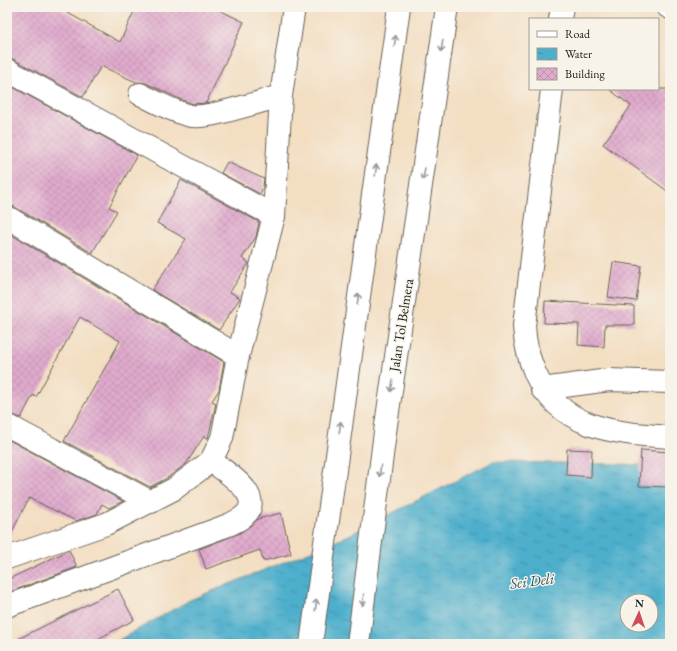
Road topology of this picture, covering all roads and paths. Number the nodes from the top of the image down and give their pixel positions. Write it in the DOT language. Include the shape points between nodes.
graph roads {
  1 [pos="294,7"];
  2 [pos="399,7"];
  3 [pos="447,7"];
  4 [pos="562,7"];
  5 [pos="560,18"];
  6 [pos="7,70"];
  7 [pos="552,90"];
  8 [pos="140,94"];
  9 [pos="281,96"];
  10 [pos="274,216"];
  11 [pos="7,217"];
  12 [pos="238,356"];
  13 [pos="670,382"];
  14 [pos="542,389"];
  15 [pos="7,425"];
  16 [pos="670,437"];
  17 [pos="211,461"];
  18 [pos="151,502"];
  19 [pos="10,553"];
  20 [pos="7,606"];
  21 [pos="311,644"];
  22 [pos="358,644"];
  1 -- 9 [label="main road"];
  21 -- 2 [label="main road, one-way"];
  3 -- 22 [label="main road, Jalan Tol Belmera, one-way" via="385,432"];
  4 -- 5 [label="main road"];
  6 -- 10 [label="main road"];
  7 -- 14 [label="main road" via="524,326 527,354"];
  8 -- 9 [label="main road" via="176,112 192,116 230,110"];
  9 -- 10 [label="main road"];
  10 -- 12 [label="main road"];
  11 -- 12 [label="main road"];
  12 -- 17 [label="main road" via="222,438"];
  13 -- 14 [label="main road" via="609,380"];
  14 -- 16 [label="main road" via="563,410 591,425 633,435"];
  15 -- 18 [label="main road"];
  17 -- 18 [label="main road" via="193,477"];
  17 -- 20 [label="main road" via="248,491 248,510 241,518 216,530"];
  18 -- 19 [label="main road" via="106,524"];
}
